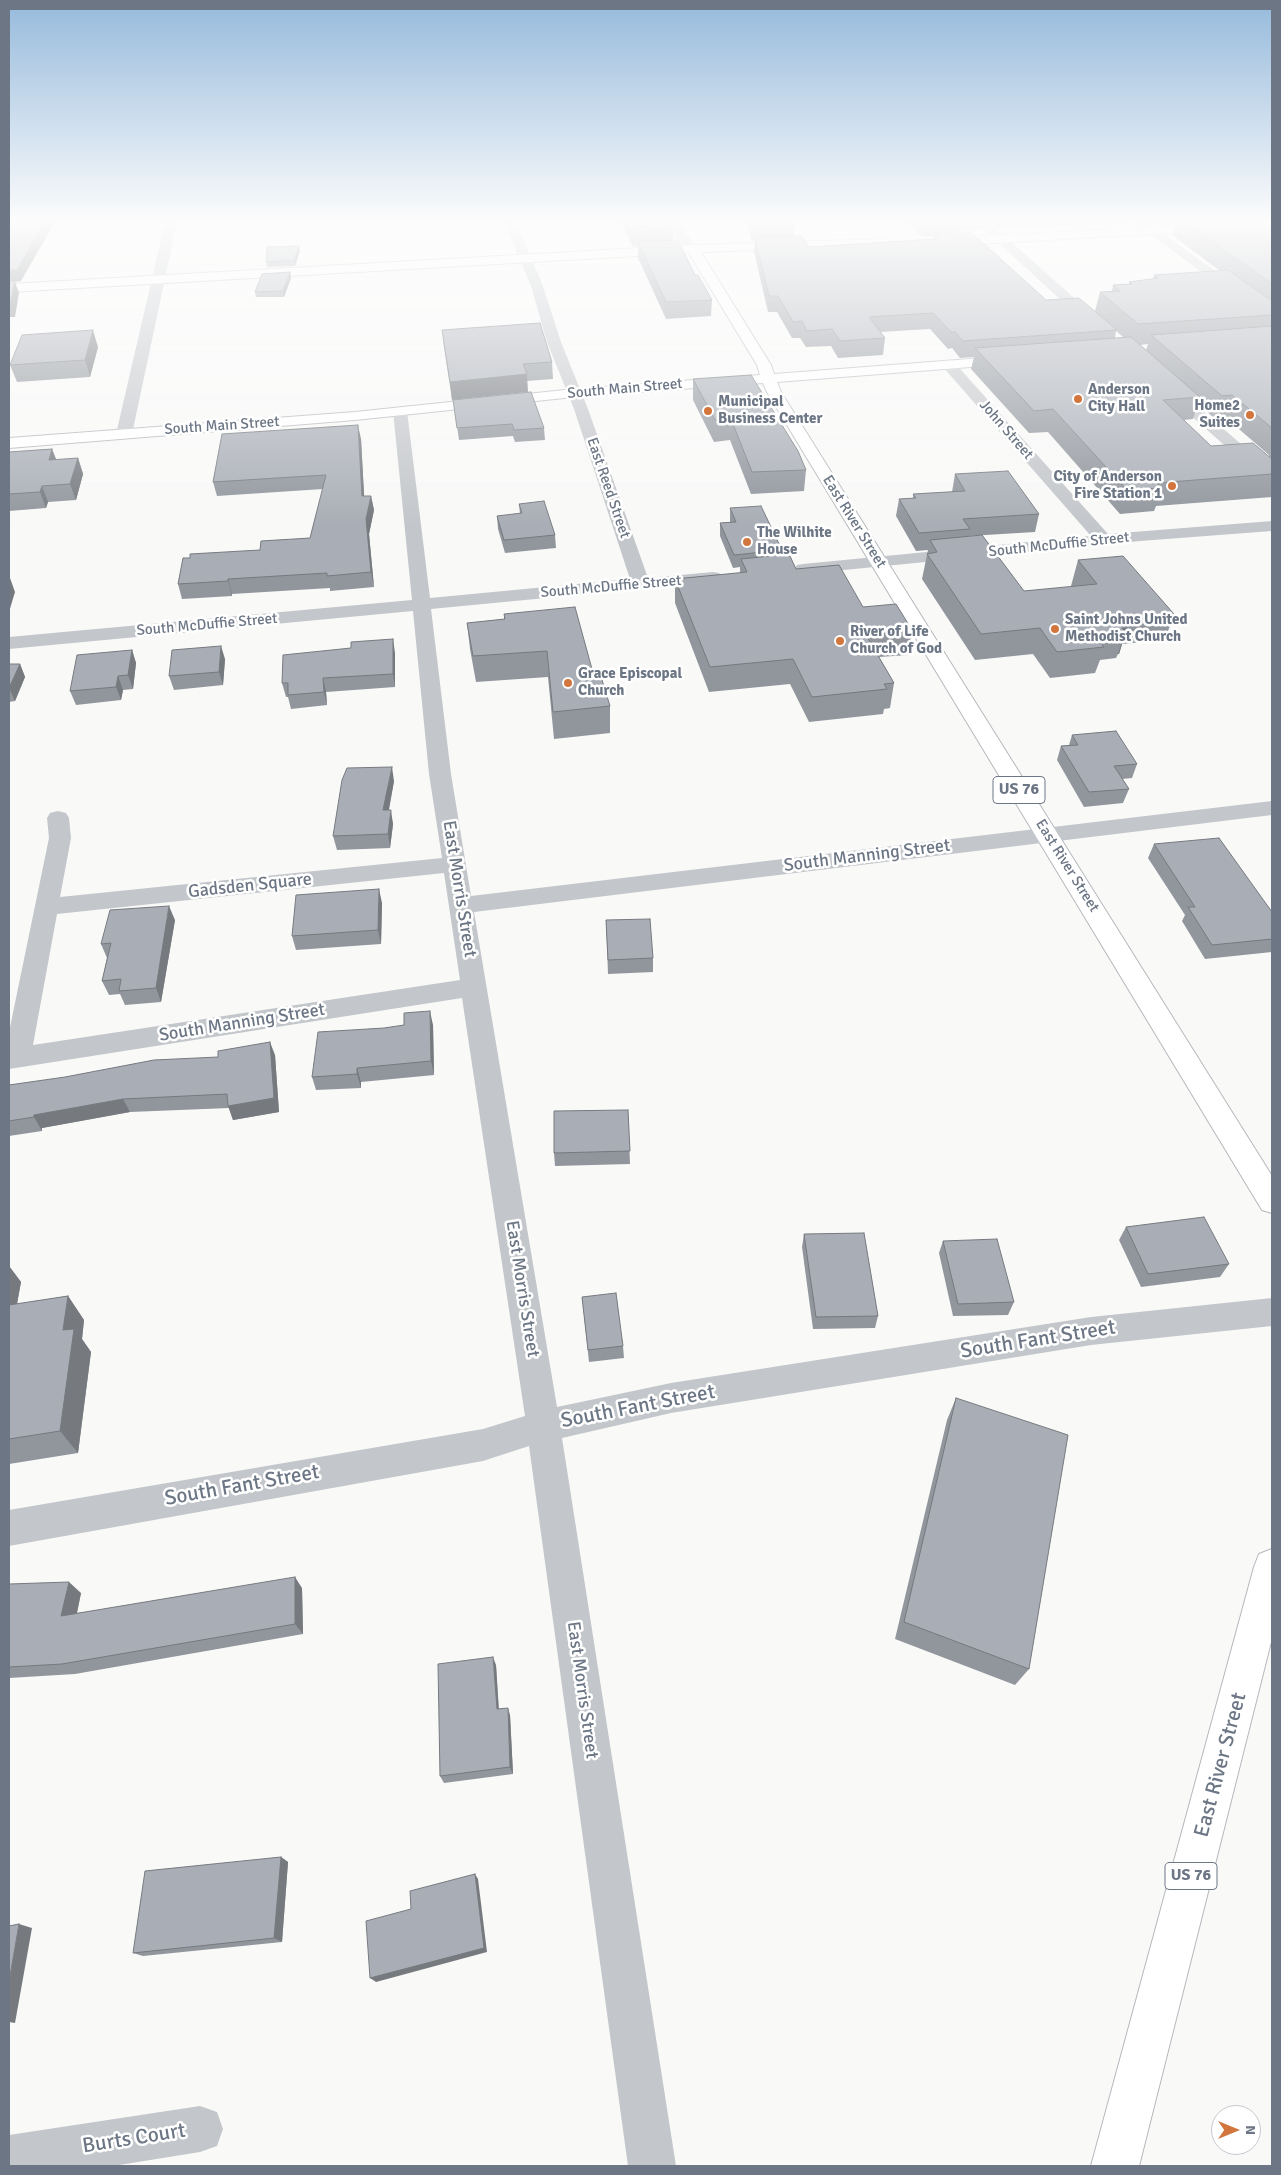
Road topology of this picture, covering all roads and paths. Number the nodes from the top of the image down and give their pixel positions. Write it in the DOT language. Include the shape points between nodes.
graph roads {
  1 [pos="148,324"];
  2 [pos="549,324"];
  3 [pos="738,324"];
  4 [pos="1095,324"];
  5 [pos="1104,332"];
  6 [pos="1025,358"];
  7 [pos="948,364"];
  8 [pos="1154,376"];
  9 [pos="768,378"];
  10 [pos="574,393"];
  11 [pos="400,411"];
  12 [pos="124,434"];
  13 [pos="9,443"];
  14 [pos="1272,479"];
  15 [pos="1272,526"];
  16 [pos="1104,540"];
  17 [pos="878,562"];
  18 [pos="787,571"];
  19 [pos="728,576"];
  20 [pos="641,584"];
  21 [pos="422,604"];
  22 [pos="9,643"];
  23 [pos="1272,808"];
  24 [pos="58,818"];
  25 [pos="1047,834"];
  26 [pos="454,864"];
  27 [pos="462,904"];
  28 [pos="47,907"];
  29 [pos="475,987"];
  30 [pos="13,1058"];
  31 [pos="1272,1201"];
  32 [pos="1272,1312"];
  33 [pos="543,1426"];
  34 [pos="9,1528"];
  35 [pos="1271,1577"];
  36 [pos="200,2129"];
  37 [pos="9,2159"];
  38 [pos="652,2166"];
  39 [pos="1115,2166"];
  1 -- 12 [label="street"];
  2 -- 10 [label="street, East Reed Street"];
  3 -- 9 [label="main road, US 76" via="764,365"];
  4 -- 5 [label="street"];
  6 -- 7 [label="main road, South Main Street"];
  7 -- 9 [label="main road, South Main Street"];
  7 -- 16 [label="street, John Street"];
  8 -- 14 [label="street"];
  9 -- 10 [label="main road, South Main Street"];
  9 -- 17 [label="main road, East River Street / US 76"];
  10 -- 11 [label="main road, South Main Street"];
  10 -- 20 [label="street, East Reed Street"];
  11 -- 12 [label="main road, South Main Street"];
  11 -- 21 [label="street, East Morris Street"];
  12 -- 13 [label="main road, South Main Street"];
  15 -- 16 [label="street, South McDuffie Street"];
  16 -- 17 [label="street, South McDuffie Street"];
  17 -- 18 [label="street, South McDuffie Street"];
  17 -- 25 [label="main road, East River Street / US 76"];
  19 -- 20 [label="street, South McDuffie Street"];
  20 -- 21 [label="street, South McDuffie Street"];
  21 -- 22 [label="street, South McDuffie Street"];
  21 -- 26 [label="street, East Morris Street" via="440,774"];
  23 -- 25 [label="street, South Manning Street"];
  24 -- 28 [label="street" via="60,838"];
  25 -- 27 [label="street, South Manning Street"];
  25 -- 31 [label="main road, East River Street / US 76"];
  26 -- 27 [label="street, East Morris Street"];
  26 -- 28 [label="street, Gadsden Square"];
  27 -- 29 [label="street, East Morris Street"];
  28 -- 30 [label="street"];
  29 -- 30 [label="street, South Manning Street"];
  29 -- 33 [label="street, East Morris Street"];
  32 -- 33 [label="street, South Fant Street" via="1091,1331 671,1398"];
  33 -- 34 [label="street, South Fant Street" via="483,1445"];
  33 -- 38 [label="street, East Morris Street"];
  35 -- 39 [label="main road, East River Street / US 76"];
  36 -- 37 [label="street, Burts Court"];
}
